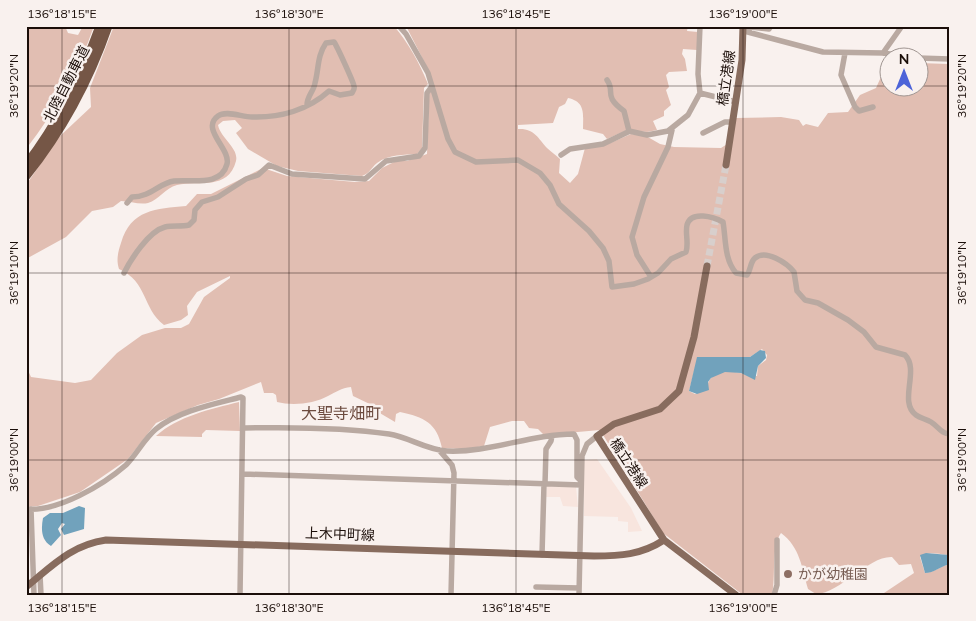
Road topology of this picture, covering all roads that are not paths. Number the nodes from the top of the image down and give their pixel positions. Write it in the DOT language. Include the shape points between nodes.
graph roads {
  1 [pos="100,26"];
  2 [pos="108,26"];
  3 [pos="399,26"];
  4 [pos="700,26"];
  5 [pos="772,26"];
  6 [pos="902,26"];
  7 [pos="744,28"];
  8 [pos="887,48"];
  9 [pos="845,53"];
  10 [pos="878,53"];
  11 [pos="928,58"];
  12 [pos="950,59"];
  13 [pos="607,80"];
  14 [pos="432,86"];
  15 [pos="700,94"];
  16 [pos="736,102"];
  17 [pos="306,105"];
  18 [pos="873,107"];
  19 [pos="733,122"];
  20 [pos="672,130"];
  21 [pos="630,131"];
  22 [pos="703,133"];
  23 [pos="561,154"];
  24 [pos="26,165"];
  25 [pos="726,165"];
  26 [pos="26,176"];
  27 [pos="128,203"];
  28 [pos="707,266"];
  29 [pos="124,273"];
  30 [pos="651,277"];
  31 [pos="245,428"];
  32 [pos="950,434"];
  33 [pos="552,436"];
  34 [pos="597,436"];
  35 [pos="439,450"];
  36 [pos="244,474"];
  37 [pos="454,481"];
  38 [pos="581,483"];
  39 [pos="545,484"];
  40 [pos="29,509"];
  41 [pos="664,540"];
  42 [pos="777,540"];
  43 [pos="241,544"];
  44 [pos="452,551"];
  45 [pos="542,555"];
  46 [pos="581,556"];
  47 [pos="40,575"];
  48 [pos="34,581"];
  49 [pos="26,587"];
  50 [pos="536,587"];
  51 [pos="579,588"];
  52 [pos="34,595"];
  53 [pos="41,595"];
  54 [pos="240,595"];
  55 [pos="451,595"];
  56 [pos="579,595"];
  57 [pos="736,595"];
  58 [pos="774,595"];
  1 -- 24 [label="highway, 北陸自動車道" via="67,102"];
  2 -- 26 [label="highway, 北陸自動車道" via="92,68 69,113"];
  3 -- 14 [label="street" via="419,56"];
  4 -- 15 [label="street"];
  5 -- 7 [label="street" via="768,29"];
  6 -- 8 [label="street"];
  7 -- 9 [label="street" via="806,49"];
  7 -- 16 [label="main road, 橋立港線"];
  9 -- 10 [label="street"];
  9 -- 18 [label="street" via="841,75 855,107 859,111"];
  11 -- 12 [label="street"];
  13 -- 21 [label="street" via="610,98 624,111"];
  14 -- 29 [label="street" via="428,93 425,148 419,156 386,162 365,179 292,174 269,166 218,197 202,202 189,225 166,227 155,232 132,258"];
  14 -- 30 [label="street" via="455,152 476,162 518,160 540,173 559,204 603,248 609,261 612,287 634,284"];
  15 -- 16 [label="street"];
  15 -- 20 [label="street" via="688,115"];
  16 -- 19 [label="main road, 橋立港線"];
  17 -- 17 [label="street" via="329,91 340,95 350,95 354,91 334,42 326,43 320,55 315,84"];
  17 -- 27 [label="street" via="281,116 218,116 213,128 228,160 220,176 171,182 147,195 132,197"];
  19 -- 22 [label="street" via="725,122"];
  19 -- 25 [label="main road, 橋立港線"];
  20 -- 21 [label="street" via="647,135"];
  20 -- 30 [label="street" via="668,147 644,197 632,237 637,255"];
  21 -- 23 [label="street" via="603,144 570,149"];
  28 -- 34 [label="main road, 橋立港線" via="694,337 679,391 660,409 614,424"];
  30 -- 32 [label="street" via="671,259 686,252 689,222 702,216 723,222 724,244 736,273 747,275 752,261 758,256 767,255 778,260 794,272 797,291 805,300 818,302 848,320 880,349 906,355 911,365 911,407 916,415"];
  31 -- 35 [label="street" via="334,429 391,434"];
  31 -- 36 [label="street"];
  31 -- 40 [label="street" via="244,398 198,407 156,429 127,464 86,493"];
  33 -- 35 [label="street" via="464,451"];
  33 -- 38 [label="street" via="576,435 577,477"];
  33 -- 39 [label="street" via="546,449"];
  34 -- 38 [label="street" via="582,453"];
  34 -- 41 [label="main road, 橋立港線"];
  35 -- 37 [label="street" via="452,465"];
  36 -- 37 [label="street"];
  36 -- 43 [label="street"];
  37 -- 39 [label="street"];
  37 -- 44 [label="street"];
  38 -- 39 [label="street"];
  38 -- 46 [label="street"];
  39 -- 45 [label="street"];
  40 -- 48 [label="street"];
  41 -- 46 [label="main road, 上木中町線" via="630,555"];
  41 -- 57 [label="main road, 橋立港線"];
  42 -- 58 [label="street"];
  43 -- 44 [label="main road, 上木中町線"];
  43 -- 47 [label="main road, 上木中町線" via="98,542 70,552"];
  43 -- 54 [label="street"];
  44 -- 45 [label="main road, 上木中町線"];
  44 -- 55 [label="street"];
  45 -- 46 [label="main road, 上木中町線"];
  46 -- 51 [label="street"];
  47 -- 48 [label="main road, 上木中町線"];
  47 -- 53 [label="street"];
  48 -- 49 [label="main road, 上木中町線"];
  48 -- 52 [label="street"];
  50 -- 51 [label="street"];
  51 -- 56 [label="street"];
}
